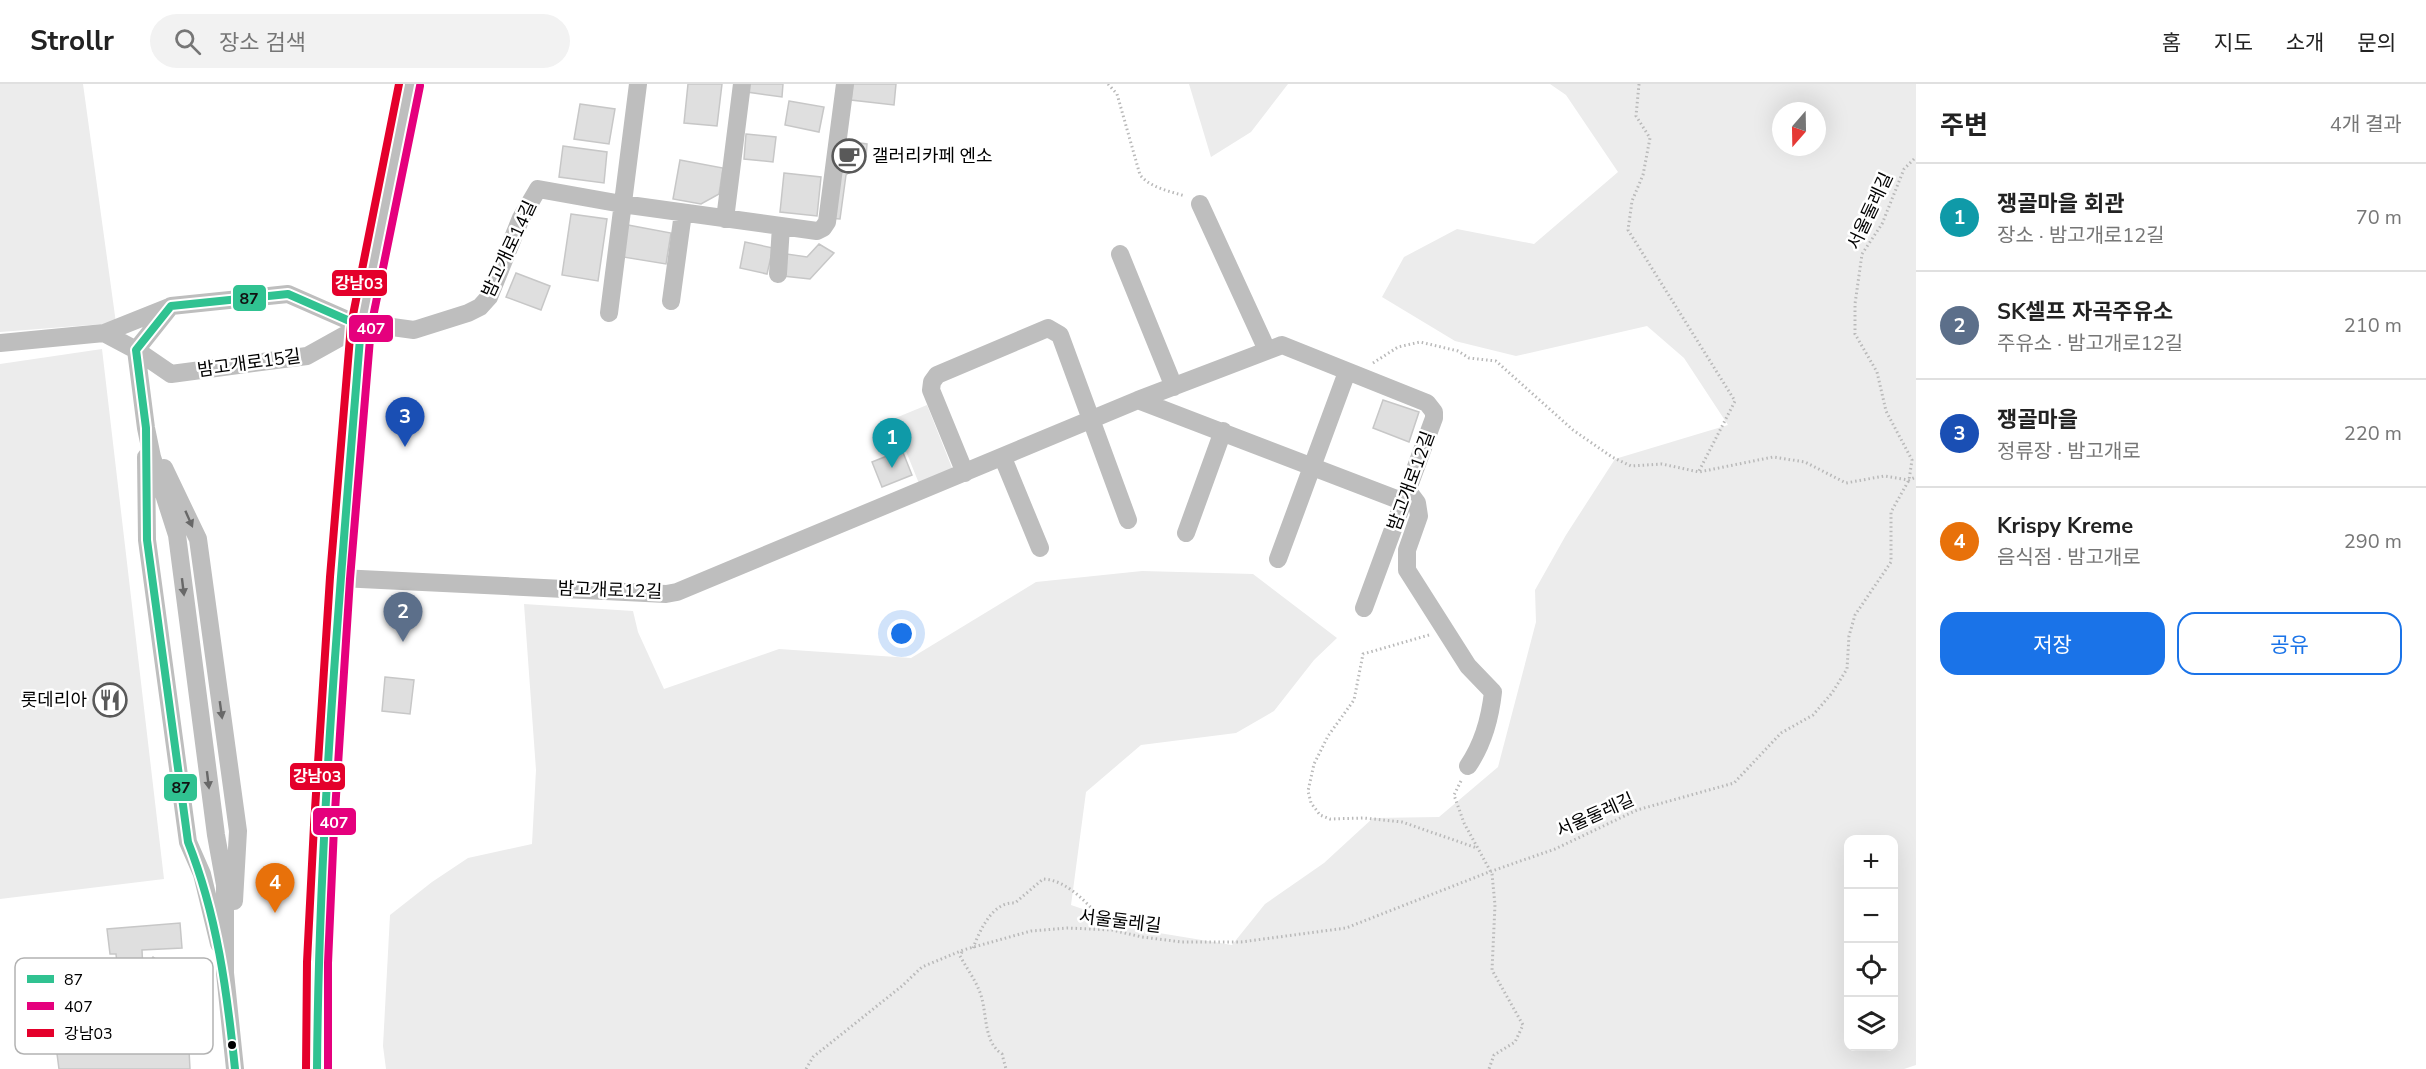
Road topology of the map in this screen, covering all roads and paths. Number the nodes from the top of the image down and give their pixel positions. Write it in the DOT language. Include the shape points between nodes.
graph roads {
  1 [pos="410,84"];
  2 [pos="638,84"];
  3 [pos="742,84"];
  4 [pos="845,84"];
  5 [pos="1108,84"];
  6 [pos="1639,84"];
  7 [pos="1916,157"];
  8 [pos="622,204"];
  9 [pos="1200,204"];
  10 [pos="683,213"];
  11 [pos="724,219"];
  12 [pos="781,226"];
  13 [pos="1120,254"];
  14 [pos="778,274"];
  15 [pos="671,301"];
  16 [pos="171,306"];
  17 [pos="609,313"];
  18 [pos="361,326"];
  19 [pos="104,333"];
  20 [pos="0,343"];
  21 [pos="136,350"];
  22 [pos="1267,350"];
  23 [pos="1352,374"];
  24 [pos="1174,387"];
  25 [pos="1138,400"];
  26 [pos="1091,420"];
  27 [pos="146,428"];
  28 [pos="1223,431"];
  29 [pos="1004,458"];
  30 [pos="1313,467"];
  31 [pos="1699,472"];
  32 [pos="965,473"];
  33 [pos="1916,477"];
  34 [pos="1909,480"];
  35 [pos="1406,496"];
  36 [pos="1128,520"];
  37 [pos="1186,533"];
  38 [pos="1040,548"];
  39 [pos="1278,559"];
  40 [pos="340,578"];
  41 [pos="1364,608"];
  42 [pos="1445,631"];
  43 [pos="1468,766"];
  44 [pos="1477,848"];
  45 [pos="1489,872"];
  46 [pos="1112,930"];
  47 [pos="973,948"];
  48 [pos="963,951"];
  49 [pos="225,973"];
  50 [pos="235,1069"];
  51 [pos="317,1069"];
  52 [pos="806,1069"];
  53 [pos="1006,1069"];
  54 [pos="1489,1069"];
  1 -- 18 [label="main road"];
  2 -- 8 [label="street"];
  3 -- 11 [label="street"];
  4 -- 12 [label="street, 밤고개로14길" via="826,222 817,231"];
  5 -- 9 [label="path" via="1117,94 1140,175 1153,186"];
  6 -- 31 [label="path" via="1636,116 1650,138 1628,230 1735,401"];
  7 -- 34 [label="path, 서울둘레길" via="1904,169 1882,224 1862,254 1855,304 1855,334 1878,372 1886,411 1912,460"];
  8 -- 10 [label="street, 밤고개로14길"];
  8 -- 17 [label="street"];
  8 -- 18 [label="street, 밤고개로14길" via="538,189 521,218 489,297 480,308 414,330"];
  9 -- 22 [label="street"];
  10 -- 11 [label="street, 밤고개로14길"];
  10 -- 15 [label="street"];
  11 -- 12 [label="street, 밤고개로14길"];
  12 -- 14 [label="street"];
  13 -- 24 [label="street"];
  16 -- 18 [label="street" via="288,294"];
  16 -- 19 [label="street"];
  16 -- 21 [label="street"];
  18 -- 21 [label="street, 밤고개로15길" via="307,356 171,374"];
  18 -- 40 [label="main road"];
  19 -- 20 [label="street"];
  19 -- 21 [label="street, 밤고개로15길"];
  21 -- 27 [label="street"];
  22 -- 23 [label="street, 밤고개로12길" via="1282,345"];
  22 -- 24 [label="street, 밤고개로12길"];
  23 -- 30 [label="street"];
  23 -- 31 [label="path" via="1398,347 1420,342 1458,351 1469,358 1496,361 1573,430 1612,457 1631,466 1662,464"];
  23 -- 35 [label="street, 밤고개로12길" via="1427,404 1434,412"];
  24 -- 25 [label="street, 밤고개로12길"];
  25 -- 26 [label="street, 밤고개로12길"];
  25 -- 28 [label="street"];
  26 -- 29 [label="street, 밤고개로12길"];
  26 -- 32 [label="street" via="1060,335 1048,328 938,375 932,382 931,390"];
  26 -- 36 [label="street"];
  27 -- 49 [label="street" via="147,540 189,842 202,874"];
  27 -- 49 [label="street, one-way" via="198,539 238,831 234,910"];
  28 -- 30 [label="street"];
  28 -- 37 [label="street"];
  29 -- 32 [label="street, 밤고개로12길"];
  29 -- 38 [label="street"];
  30 -- 35 [label="street"];
  30 -- 39 [label="street"];
  31 -- 34 [label="path" via="1773,457 1805,462 1846,483 1884,476"];
  32 -- 40 [label="street, 밤고개로12길" via="666,594"];
  33 -- 34 [label="path"];
  34 -- 45 [label="path, 서울둘레길" via="1891,512 1891,562 1854,615 1847,669 1813,715 1781,733 1734,783 1637,810 1555,849"];
  35 -- 41 [label="street, 밤고개로12길"];
  35 -- 42 [label="street" via="1417,503 1419,516 1407,550 1407,570"];
  40 -- 51 [label="main road" via="317,963"];
  42 -- 43 [label="street" via="1468,666 1493,692 1479,750"];
  42 -- 44 [label="path" via="1363,654 1354,700 1328,736 1314,764 1308,790 1311,803 1329,819 1402,822"];
  43 -- 44 [label="path" via="1454,795"];
  44 -- 45 [label="path"];
  45 -- 46 [label="path, 서울둘레길" via="1346,928 1241,942 1182,942"];
  45 -- 54 [label="path" via="1495,905 1492,970 1523,1025 1515,1042 1494,1055"];
  46 -- 47 [label="path, 서울둘레길" via="1031,931"];
  46 -- 47 [label="path" via="1072,891 1052,879 1044,879 1015,903 1007,902 996,910 980,930"];
  47 -- 48 [label="path, 서울둘레길"];
  48 -- 52 [label="path, 서울둘레길" via="922,967 813,1057"];
  48 -- 53 [label="path" via="960,956 980,991 988,1035 995,1050 1002,1054"];
  49 -- 50 [label="street"];
}
